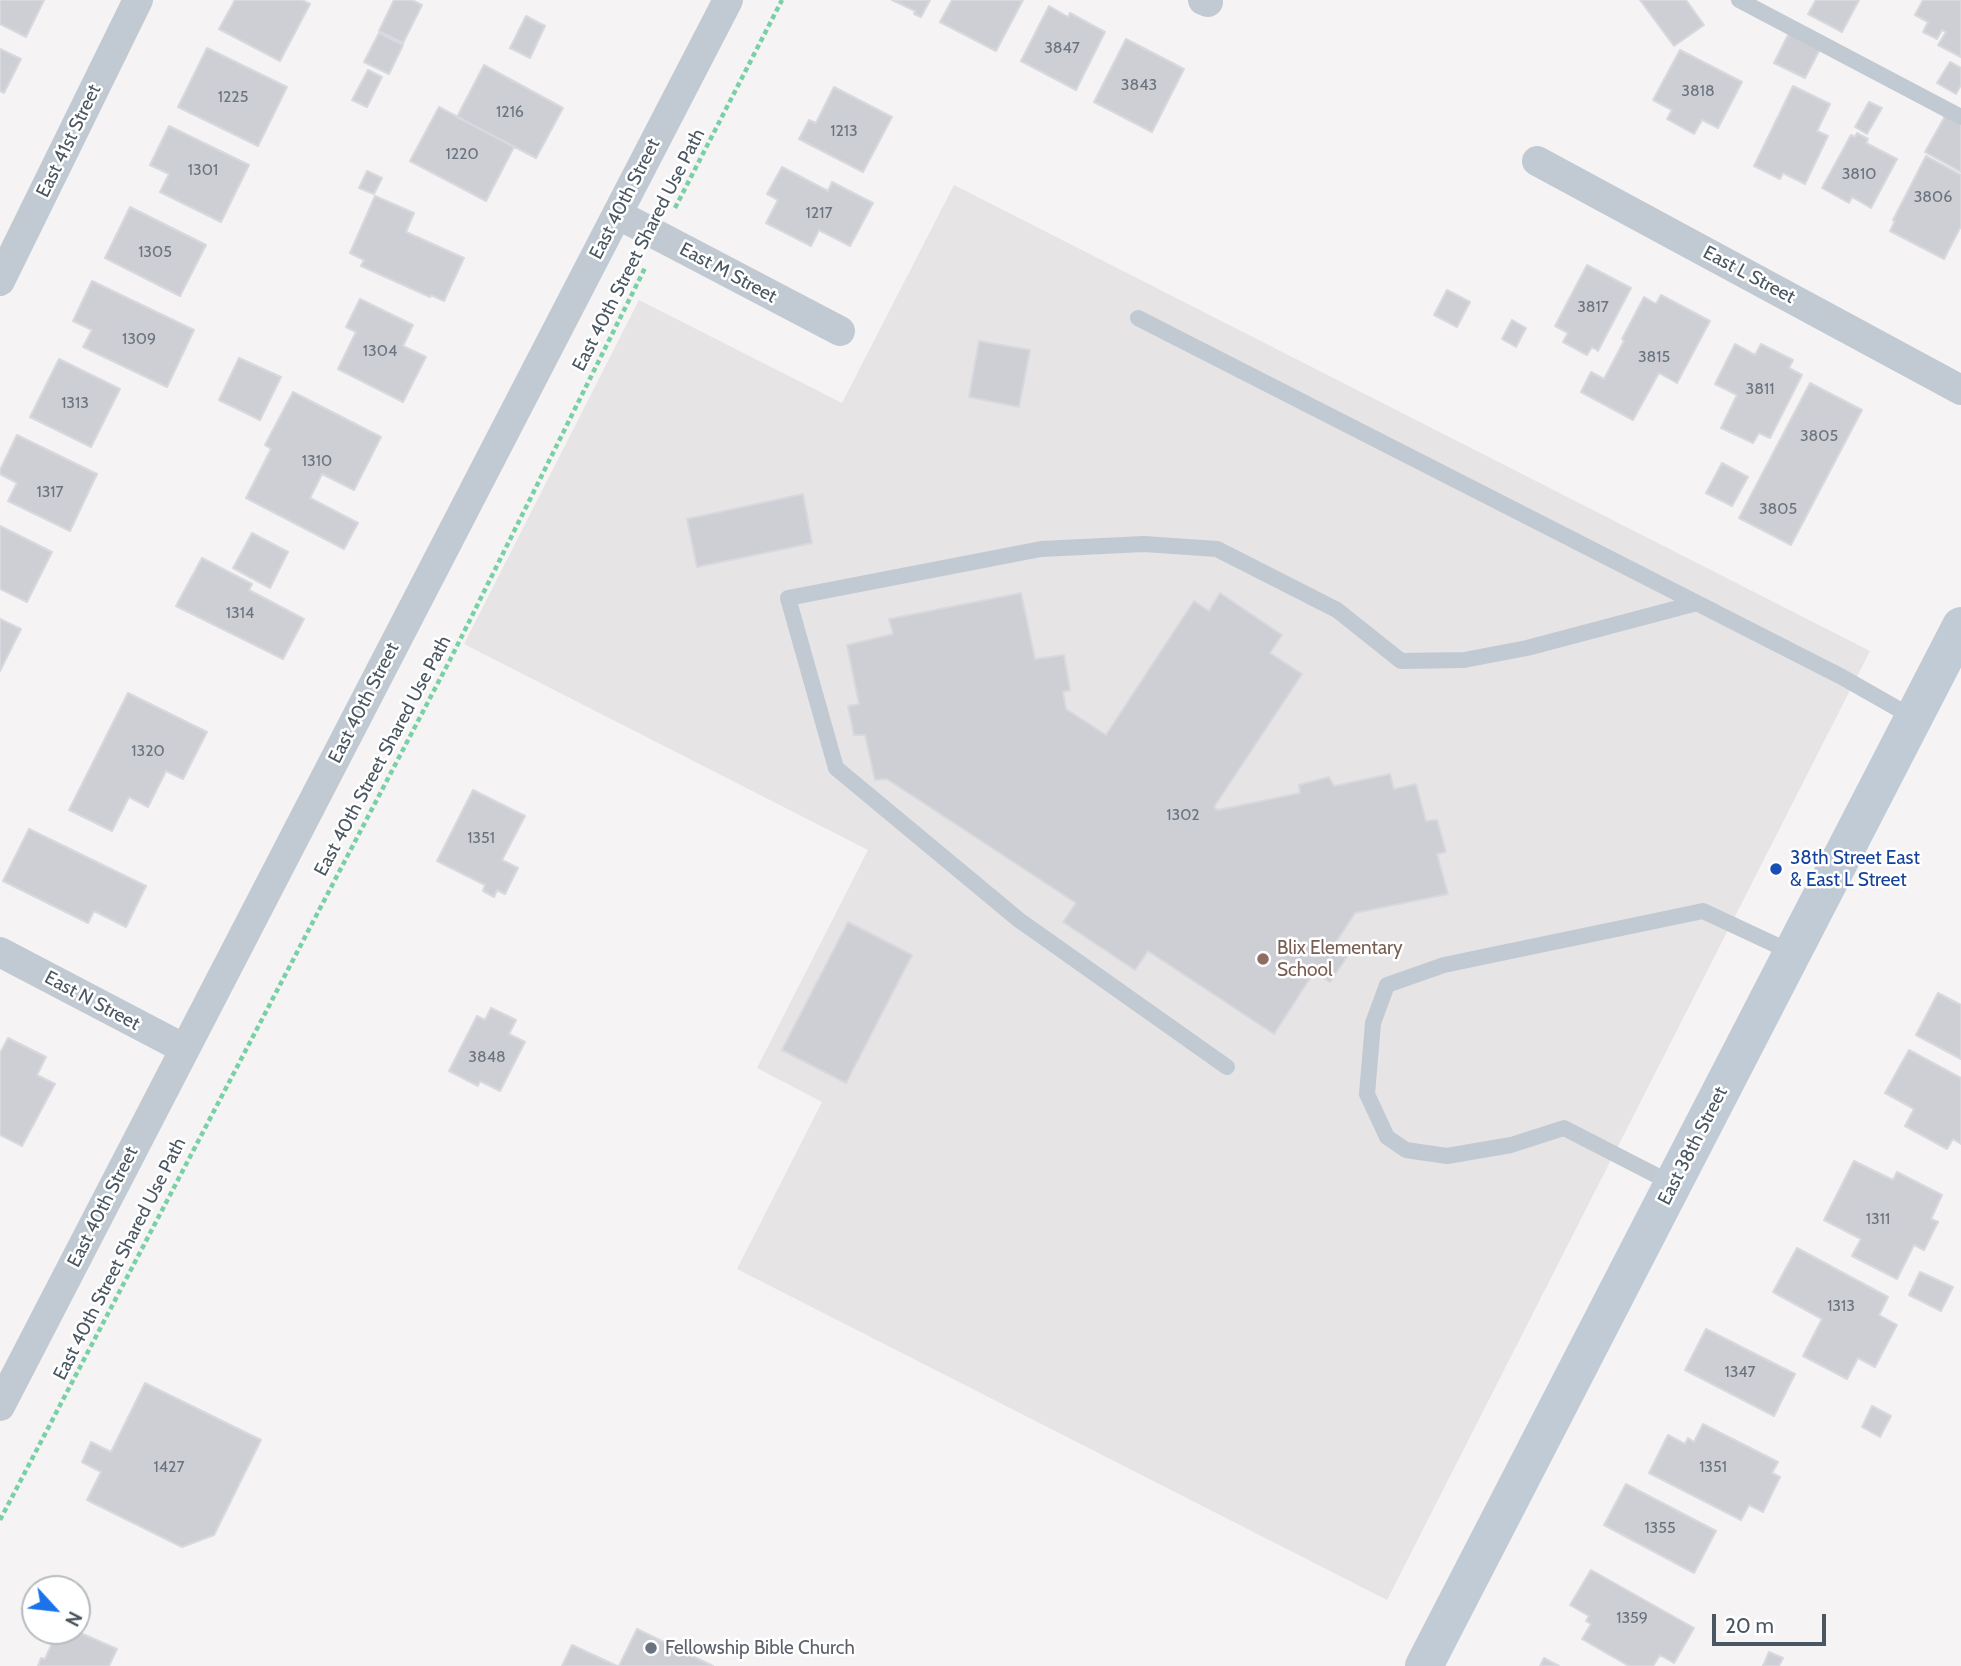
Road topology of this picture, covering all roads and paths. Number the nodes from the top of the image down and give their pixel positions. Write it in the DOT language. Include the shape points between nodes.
graph roads {
  1 [pos="138,0"];
  2 [pos="728,0"];
  3 [pos="782,0"];
  4 [pos="1739,0"];
  5 [pos="1961,117"];
  6 [pos="1537,161"];
  7 [pos="617,215"];
  8 [pos="660,237"];
  9 [pos="0,281"];
  10 [pos="1138,318"];
  11 [pos="840,331"];
  12 [pos="1961,390"];
  13 [pos="1697,603"];
  14 [pos="1961,626"];
  15 [pos="1914,718"];
  16 [pos="0,952"];
  17 [pos="1793,953"];
  18 [pos="185,1049"];
  19 [pos="1227,1067"];
  20 [pos="1673,1184"];
  21 [pos="0,1406"];
  22 [pos="0,1520"];
  23 [pos="1424,1666"];
  1 -- 9 [label="street, East 41st Street"];
  2 -- 7 [label="street, East 40th Street"];
  3 -- 8 [label="path, East 40th Street Shared Use Path"];
  4 -- 5 [label="lane"];
  6 -- 12 [label="street, East L Street"];
  7 -- 8 [label="street, East M Street"];
  7 -- 18 [label="street, East 40th Street"];
  8 -- 11 [label="street, East M Street"];
  8 -- 22 [label="path, East 40th Street Shared Use Path" via="451,658"];
  10 -- 13 [label="lane"];
  13 -- 15 [label="lane"];
  13 -- 19 [label="lane" via="1527,648 1464,660 1401,661 1337,610 1217,549 1144,544 1041,549 788,598 836,768 1019,920"];
  14 -- 15 [label="main road, East 38th Street"];
  15 -- 17 [label="main road, East 38th Street"];
  16 -- 18 [label="street, East N Street"];
  17 -- 20 [label="main road, East 38th Street"];
  17 -- 20 [label="lane" via="1703,911 1444,965 1387,985 1373,1023 1367,1094 1387,1137 1406,1150 1447,1156 1511,1145 1564,1128"];
  18 -- 21 [label="street, East 40th Street"];
  20 -- 23 [label="main road, East 38th Street"];
}
